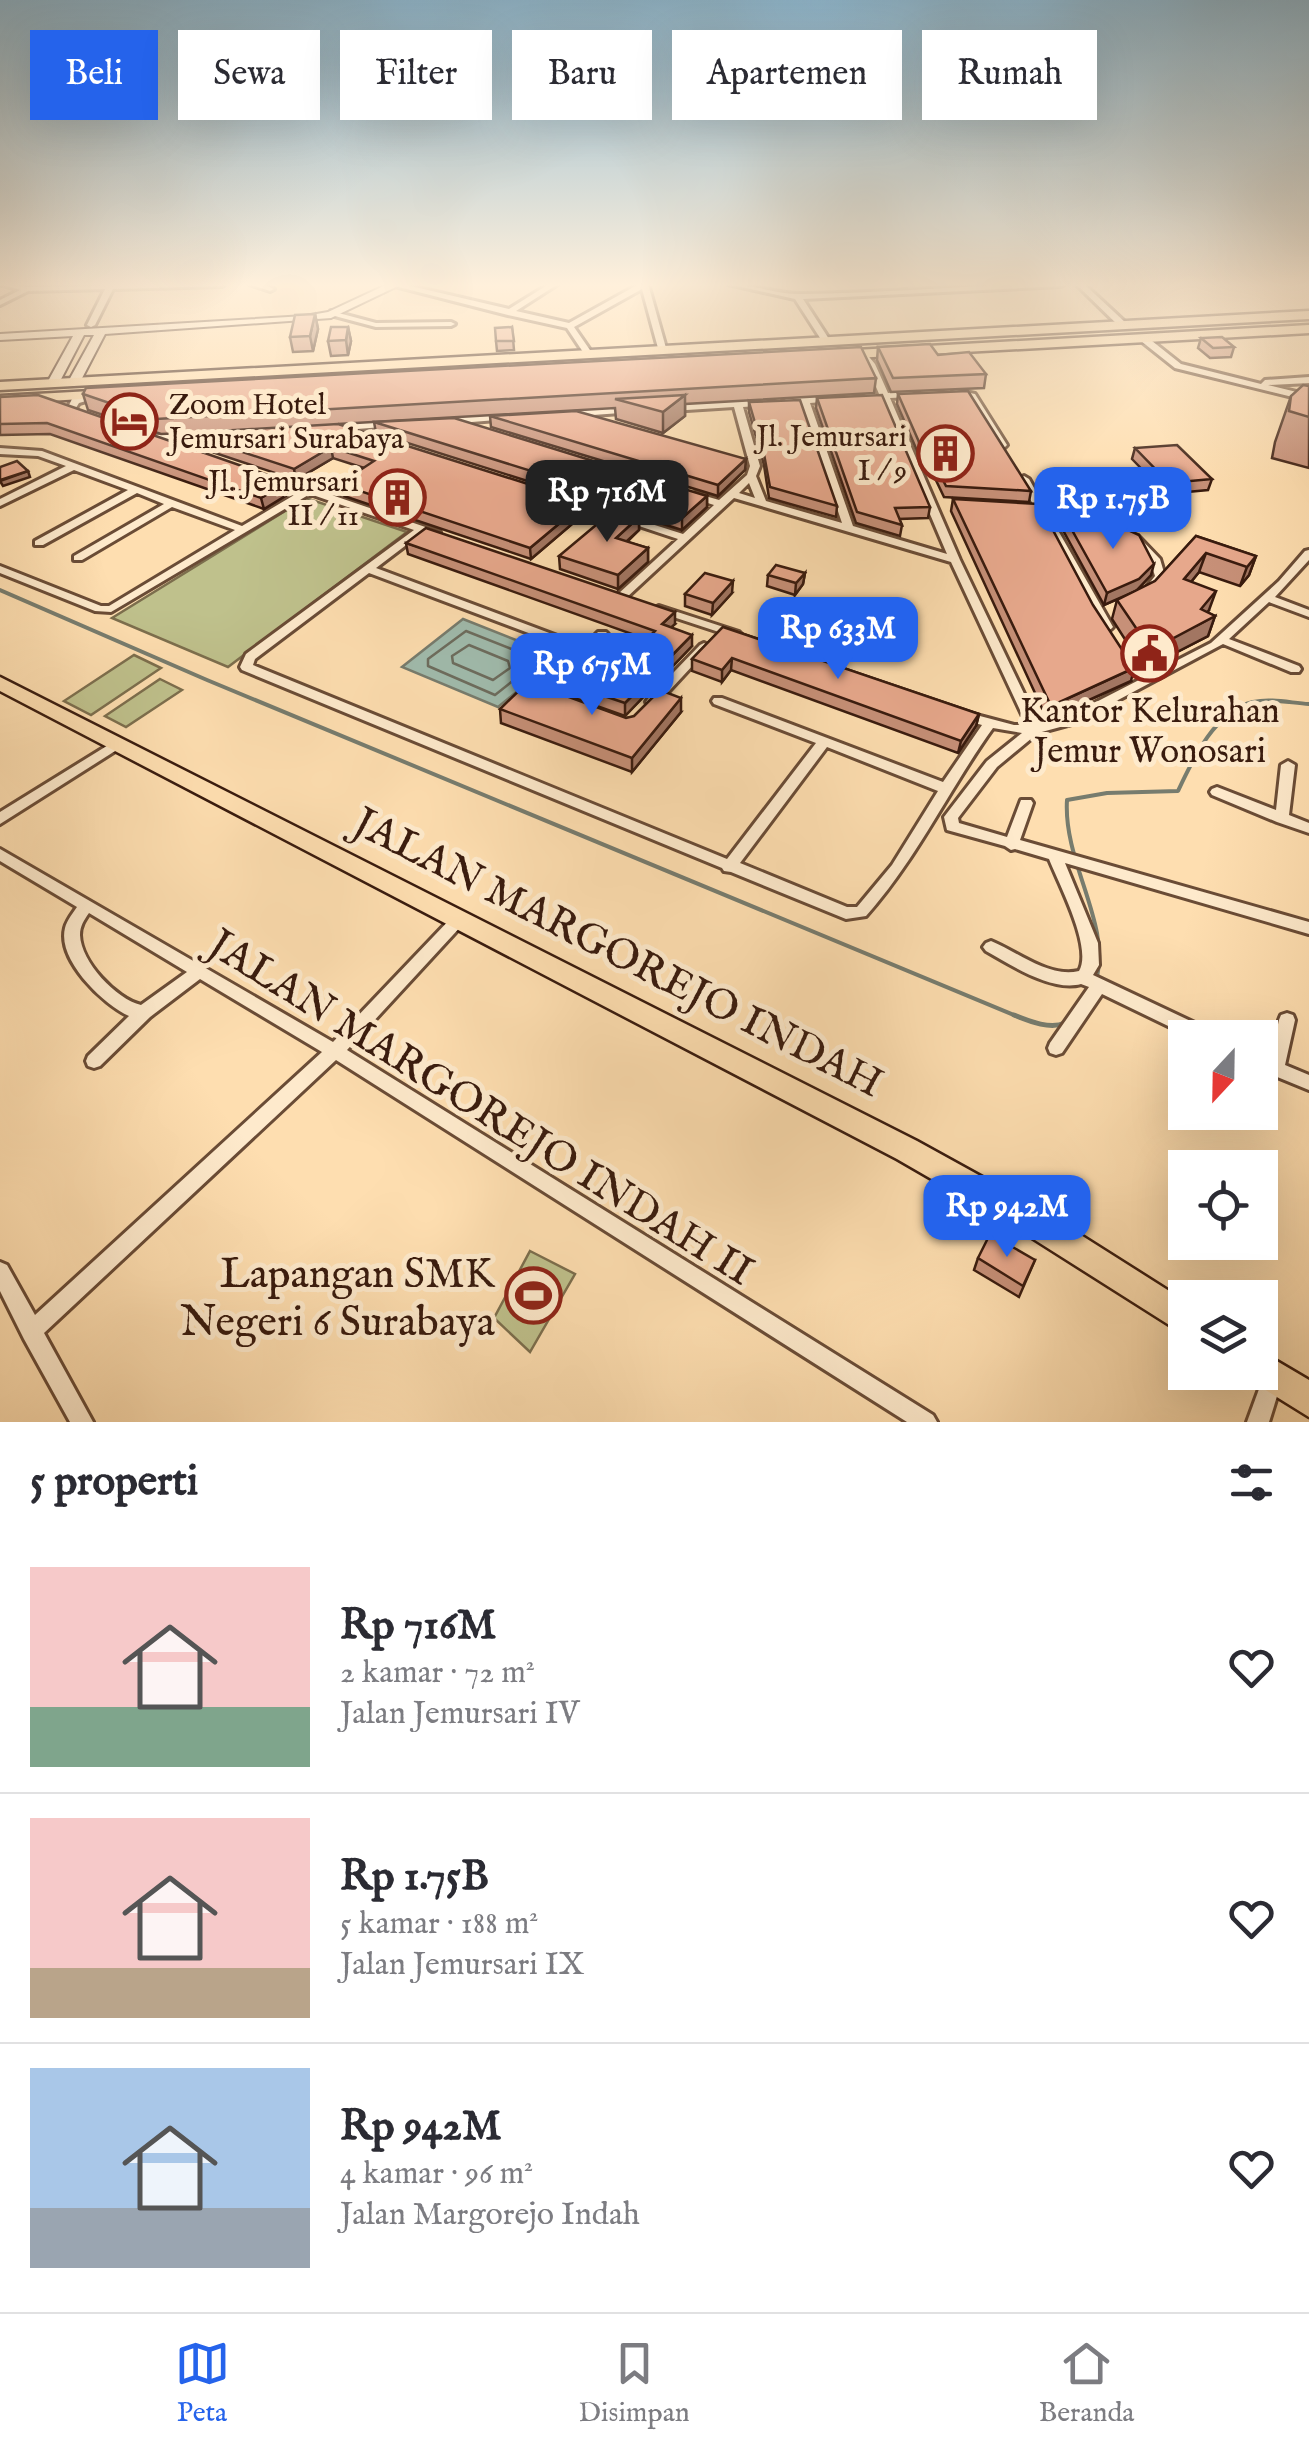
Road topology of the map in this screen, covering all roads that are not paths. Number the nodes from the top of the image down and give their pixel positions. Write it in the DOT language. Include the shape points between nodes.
graph roads {
  1 [pos="76,350"];
  2 [pos="84,350"];
  3 [pos="586,350"];
  4 [pos="627,350"];
  5 [pos="935,350"];
  6 [pos="1158,350"];
  7 [pos="588,353"];
  8 [pos="862,354"];
  9 [pos="153,376"];
  10 [pos="1309,380"];
  11 [pos="74,382"];
  12 [pos="53,383"];
  13 [pos="1252,384"];
  14 [pos="0,386"];
  15 [pos="145,392"];
  16 [pos="942,393"];
  17 [pos="923,394"];
  18 [pos="98,395"];
  19 [pos="885,395"];
  20 [pos="43,397"];
  21 [pos="853,398"];
  22 [pos="1309,398"];
  23 [pos="837,399"];
  24 [pos="0,400"];
  25 [pos="804,401"];
  26 [pos="738,405"];
  27 [pos="663,408"];
  28 [pos="644,410"];
  29 [pos="570,414"];
  30 [pos="552,415"];
  31 [pos="518,417"];
  32 [pos="448,420"];
  33 [pos="430,422"];
  34 [pos="410,423"];
  35 [pos="607,424"];
  36 [pos="338,428"];
  37 [pos="322,429"];
  38 [pos="136,432"];
  39 [pos="485,432"];
  40 [pos="217,435"];
  41 [pos="154,438"];
  42 [pos="374,440"];
  43 [pos="189,449"];
  44 [pos="0,451"];
  45 [pos="1011,459"];
  46 [pos="736,461"];
  47 [pos="72,466"];
  48 [pos="753,471"];
  49 [pos="258,472"];
  50 [pos="1021,474"];
  51 [pos="309,490"];
  52 [pos="134,491"];
  53 [pos="685,493"];
  54 [pos="732,494"];
  55 [pos="556,497"];
  56 [pos="0,502"];
  57 [pos="762,502"];
  58 [pos="170,504"];
  59 [pos="722,504"];
  60 [pos="934,504"];
  61 [pos="952,504"];
  62 [pos="1023,505"];
  63 [pos="1041,506"];
  64 [pos="848,526"];
  65 [pos="421,529"];
  66 [pos="244,530"];
  67 [pos="683,537"];
  68 [pos="458,541"];
  69 [pos="39,543"];
  70 [pos="1309,553"];
  71 [pos="78,558"];
  72 [pos="955,560"];
  73 [pos="0,569"];
  74 [pos="369,569"];
  75 [pos="604,590"];
  76 [pos="622,596"];
  77 [pos="1266,598"];
  78 [pos="1135,601"];
  79 [pos="1309,614"];
  80 [pos="721,629"];
  81 [pos="602,634"];
  82 [pos="1222,640"];
  83 [pos="754,641"];
  84 [pos="1119,646"];
  85 [pos="585,650"];
  86 [pos="1295,669"];
  87 [pos="0,683"];
  88 [pos="718,701"];
  89 [pos="566,705"];
  90 [pos="648,707"];
  91 [pos="946,709"];
  92 [pos="990,724"];
  93 [pos="1034,729"];
  94 [pos="118,743"];
  95 [pos="823,743"];
  96 [pos="1288,765"];
  97 [pos="944,788"];
  98 [pos="1217,792"];
  99 [pos="1026,803"];
  100 [pos="1282,819"];
  101 [pos="0,820"];
  102 [pos="1309,828"];
  103 [pos="1012,845"];
  104 [pos="0,854"];
  105 [pos="1058,857"];
  106 [pos="730,867"];
  107 [pos="86,906"];
  108 [pos="460,919"];
  109 [pos="1309,928"];
  110 [pos="991,946"];
  111 [pos="197,972"];
  112 [pos="1091,982"];
  113 [pos="144,1012"];
  114 [pos="1172,1020"];
  115 [pos="1288,1020"];
  116 [pos="1278,1043"];
  117 [pos="1056,1048"];
  118 [pos="335,1051"];
  119 [pos="94,1061"];
  120 [pos="1278,1070"];
  121 [pos="1309,1083"];
  122 [pos="0,1272"];
  123 [pos="1168,1308"];
  124 [pos="32,1332"];
  125 [pos="1278,1379"];
  126 [pos="1264,1390"];
  127 [pos="1309,1400"];
  128 [pos="82,1422"];
  129 [pos="926,1422"];
  130 [pos="1258,1422"];
  1 -- 12 [label="main road"];
  2 -- 11 [label="main road"];
  3 -- 7 [label="street"];
  4 -- 7 [label="main road"];
  5 -- 8 [label="main road"];
  6 -- 13 [label="street" via="1178,366"];
  7 -- 9 [label="main road"];
  8 -- 15 [label="main road"];
  8 -- 19 [label="street"];
  9 -- 11 [label="main road"];
  9 -- 15 [label="main road"];
  10 -- 13 [label="street"];
  11 -- 12 [label="main road"];
  12 -- 14 [label="main road"];
  13 -- 22 [label="street"];
  15 -- 18 [label="main road"];
  16 -- 45 [label="street" via="972,396"];
  17 -- 19 [label="street"];
  18 -- 20 [label="main road"];
  18 -- 20 [label="street" via="76,401 76,411"];
  19 -- 21 [label="street"];
  19 -- 60 [label="street"];
  20 -- 24 [label="main road"];
  23 -- 25 [label="street"];
  25 -- 26 [label="street"];
  25 -- 64 [label="street"];
  26 -- 27 [label="street"];
  26 -- 48 [label="street"];
  28 -- 29 [label="street"];
  29 -- 30 [label="street"];
  29 -- 35 [label="street"];
  31 -- 32 [label="street"];
  32 -- 33 [label="street"];
  32 -- 39 [label="street"];
  34 -- 36 [label="street"];
  36 -- 37 [label="street"];
  36 -- 42 [label="street"];
  38 -- 41 [label="street"];
  40 -- 41 [label="street"];
  41 -- 43 [label="street"];
  44 -- 47 [label="street" via="39,453"];
  46 -- 48 [label="street"];
  47 -- 52 [label="street"];
  47 -- 56 [label="street"];
  48 -- 54 [label="street"];
  48 -- 57 [label="street"];
  49 -- 51 [label="street"];
  50 -- 63 [label="street"];
  51 -- 65 [label="street"];
  51 -- 66 [label="street"];
  52 -- 58 [label="street"];
  52 -- 69 [label="street"];
  53 -- 59 [label="street"];
  54 -- 57 [label="street"];
  54 -- 59 [label="street"];
  55 -- 67 [label="street"];
  57 -- 64 [label="street"];
  58 -- 66 [label="street"];
  58 -- 71 [label="street"];
  59 -- 67 [label="street"];
  60 -- 61 [label="street"];
  60 -- 72 [label="street"];
  62 -- 63 [label="street"];
  63 -- 78 [label="street" via="1122,530 1140,542 1160,576"];
  63 -- 84 [label="street"];
  64 -- 72 [label="street"];
  65 -- 68 [label="street"];
  65 -- 74 [label="street"];
  66 -- 73 [label="street" via="115,607 99,609"];
  67 -- 76 [label="street"];
  70 -- 77 [label="street"];
  72 -- 93 [label="street"];
  74 -- 85 [label="street"];
  74 -- 106 [label="street" via="250,657 250,671"];
  75 -- 76 [label="street"];
  76 -- 80 [label="street"];
  77 -- 79 [label="street"];
  77 -- 82 [label="street"];
  80 -- 83 [label="street"];
  80 -- 90 [label="street"];
  81 -- 85 [label="street"];
  82 -- 86 [label="street"];
  82 -- 93 [label="street" via="1071,720"];
  85 -- 89 [label="street" via="545,694"];
  87 -- 94 [label="main road, JALAN MARGOREJO INDAH"];
  88 -- 95 [label="street"];
  91 -- 92 [label="street"];
  92 -- 93 [label="street"];
  92 -- 97 [label="street"];
  93 -- 103 [label="street" via="992,764 951,817 959,830"];
  94 -- 101 [label="street"];
  94 -- 108 [label="main road, JALAN MARGOREJO INDAH"];
  95 -- 97 [label="street"];
  95 -- 106 [label="street"];
  96 -- 100 [label="street"];
  97 -- 106 [label="street" via="906,856 856,914"];
  98 -- 100 [label="street"];
  99 -- 103 [label="street"];
  100 -- 102 [label="street"];
  103 -- 105 [label="street"];
  104 -- 107 [label="street, JALAN MARGOREJO INDAH II"];
  105 -- 109 [label="street"];
  105 -- 112 [label="street" via="1091,950"];
  107 -- 111 [label="street, JALAN MARGOREJO INDAH II"];
  107 -- 113 [label="street" via="71,937 86,969 127,1008"];
  108 -- 118 [label="street"];
  108 -- 123 [label="main road, JALAN MARGOREJO INDAH" via="907,1150"];
  110 -- 112 [label="street" via="1062,981"];
  111 -- 113 [label="street"];
  111 -- 118 [label="street, JALAN MARGOREJO INDAH II"];
  112 -- 114 [label="street"];
  112 -- 117 [label="street"];
  113 -- 119 [label="street"];
  115 -- 116 [label="street"];
  118 -- 124 [label="street"];
  118 -- 129 [label="street, JALAN MARGOREJO INDAH II"];
  120 -- 121 [label="street"];
  122 -- 124 [label="street"];
  124 -- 128 [label="street"];
  125 -- 127 [label="main road"];
  126 -- 130 [label="street"];
}
